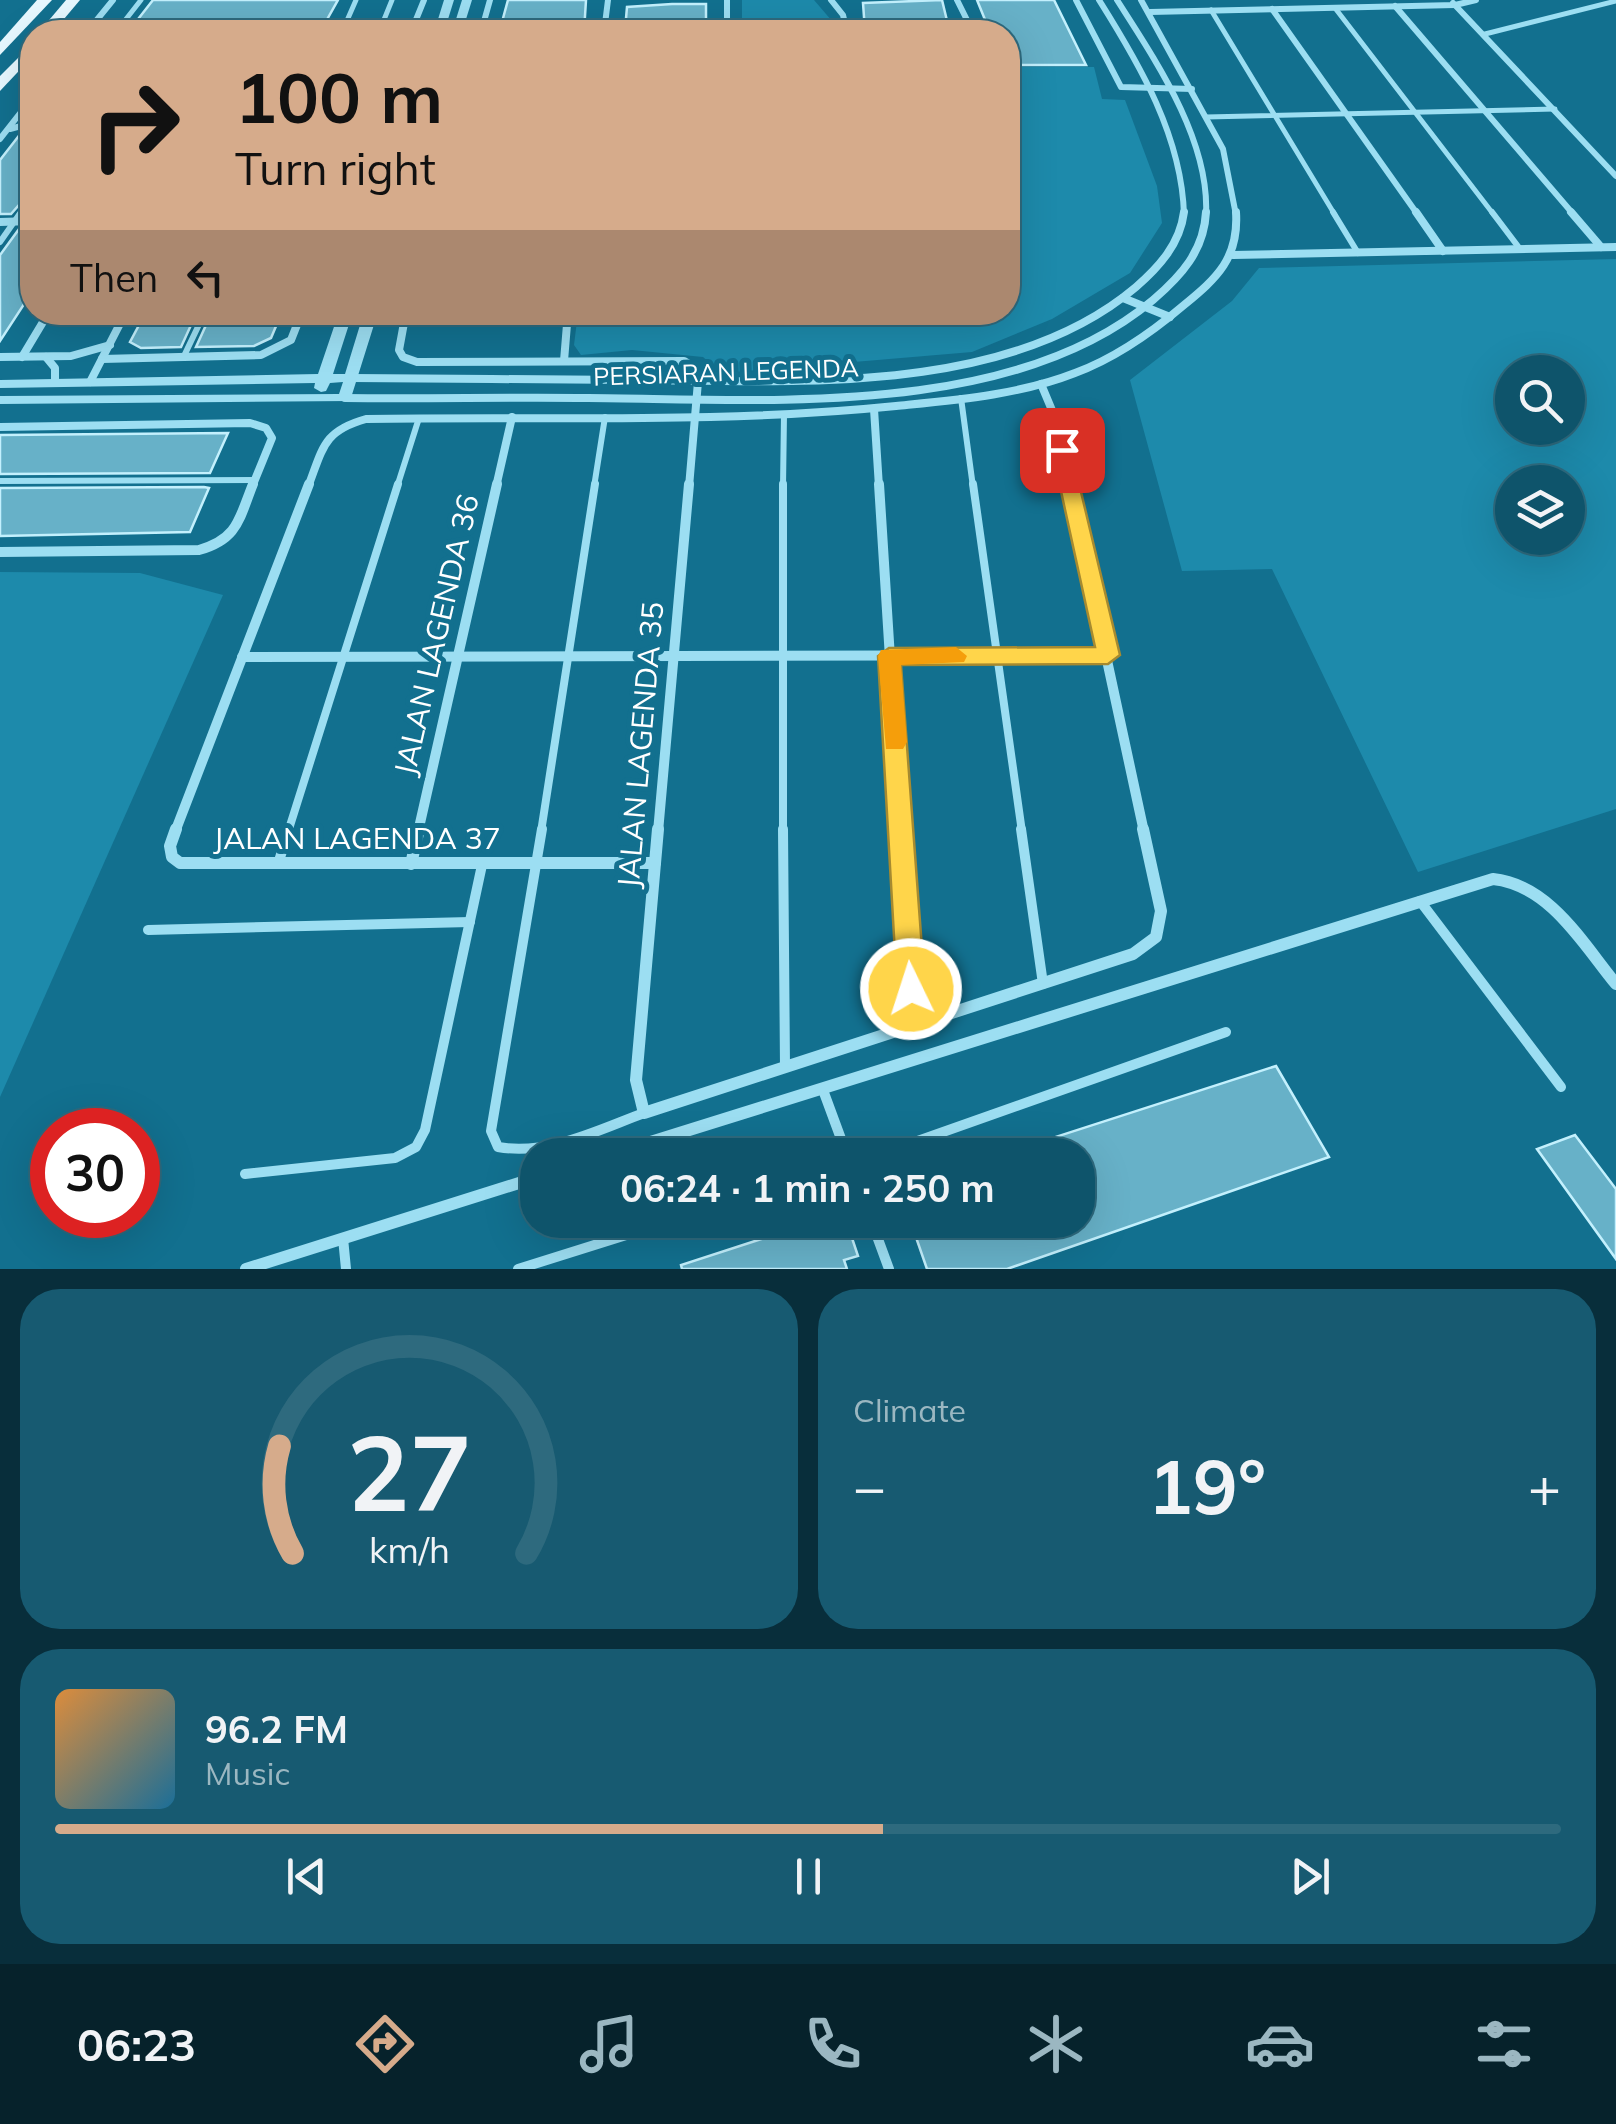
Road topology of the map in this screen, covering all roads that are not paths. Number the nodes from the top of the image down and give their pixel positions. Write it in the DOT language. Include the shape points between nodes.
graph roads {
  1 [pos="45,0"];
  2 [pos="73,0"];
  3 [pos="113,0"];
  4 [pos="141,0"];
  5 [pos="1076,0"];
  6 [pos="1098,0"];
  7 [pos="1117,0"];
  8 [pos="1141,0"];
  9 [pos="1476,0"];
  10 [pos="1616,0"];
  11 [pos="1451,2"];
  12 [pos="1336,5"];
  13 [pos="1395,6"];
  14 [pos="1272,9"];
  15 [pos="1210,10"];
  16 [pos="1150,12"];
  17 [pos="27,20"];
  18 [pos="56,20"];
  19 [pos="96,20"];
  20 [pos="125,20"];
  21 [pos="20,28"];
  22 [pos="1484,34"];
  23 [pos="0,50"];
  24 [pos="20,62"];
  25 [pos="0,86"];
  26 [pos="1147,90"];
  27 [pos="1167,90"];
  28 [pos="1192,90"];
  29 [pos="1555,109"];
  30 [pos="1484,110"];
  31 [pos="1413,112"];
  32 [pos="20,113"];
  33 [pos="1346,113"];
  34 [pos="1273,115"];
  35 [pos="1206,116"];
  36 [pos="20,127"];
  37 [pos="6,131"];
  38 [pos="0,139"];
  39 [pos="1616,176"];
  40 [pos="20,213"];
  41 [pos="0,222"];
  42 [pos="14,222"];
  43 [pos="20,222"];
  44 [pos="0,242"];
  45 [pos="1600,247"];
  46 [pos="1616,247"];
  47 [pos="1520,249"];
  48 [pos="1443,251"];
  49 [pos="1358,252"];
  50 [pos="1233,255"];
  51 [pos="1122,298"];
  52 [pos="1144,308"];
  53 [pos="1170,317"];
  54 [pos="40,325"];
  55 [pos="120,325"];
  56 [pos="199,325"];
  57 [pos="297,325"];
  58 [pos="342,325"];
  59 [pos="368,325"];
  60 [pos="403,325"];
  61 [pos="567,325"];
  62 [pos="110,344"];
  63 [pos="45,356"];
  64 [pos="184,356"];
  65 [pos="0,357"];
  66 [pos="22,357"];
  67 [pos="102,359"];
  68 [pos="564,361"];
  69 [pos="351,378"];
  70 [pos="324,379"];
  71 [pos="699,381"];
  72 [pos="90,382"];
  73 [pos="54,383"];
  74 [pos="0,384"];
  75 [pos="1041,384"];
  76 [pos="318,398"];
  77 [pos="345,398"];
  78 [pos="962,398"];
  79 [pos="0,400"];
  80 [pos="697,400"];
  81 [pos="874,409"];
  82 [pos="784,414"];
  83 [pos="695,416"];
  84 [pos="419,418"];
  85 [pos="512,418"];
  86 [pos="604,418"];
  87 [pos="0,426"];
  88 [pos="256,480"];
  89 [pos="0,481"];
  90 [pos="0,552"];
  91 [pos="997,655"];
  92 [pos="1108,655"];
  93 [pos="458,656"];
  94 [pos="568,656"];
  95 [pos="674,656"];
  96 [pos="781,656"];
  97 [pos="889,656"];
  98 [pos="242,657"];
  99 [pos="343,657"];
  100 [pos="655,863"];
  101 [pos="278,864"];
  102 [pos="411,864"];
  103 [pos="482,865"];
  104 [pos="535,865"];
  105 [pos="1420,901"];
  106 [pos="470,922"];
  107 [pos="148,930"];
  108 [pos="1043,984"];
  109 [pos="1616,984"];
  110 [pos="913,1026"];
  111 [pos="1226,1032"];
  112 [pos="785,1067"];
  113 [pos="1560,1087"];
  114 [pos="823,1090"];
  115 [pos="644,1113"];
  116 [pos="665,1138"];
  117 [pos="841,1138"];
  118 [pos="926,1138"];
  119 [pos="245,1174"];
  120 [pos="520,1183"];
  121 [pos="343,1238"];
  122 [pos="617,1238"];
  123 [pos="878,1238"];
  124 [pos="246,1269"];
  125 [pos="346,1269"];
  126 [pos="518,1269"];
  127 [pos="889,1269"];
  1 -- 17 [label="main road"];
  2 -- 18 [label="main road"];
  3 -- 19 [label="street"];
  4 -- 20 [label="lane"];
  5 -- 26 [label="street" via="1118,84"];
  6 -- 26 [label="street, PERSIARAN LEGENDA"];
  7 -- 27 [label="street, PERSIARAN LEGENDA"];
  8 -- 16 [label="street"];
  9 -- 11 [label="street"];
  10 -- 22 [label="lane"];
  11 -- 13 [label="street"];
  11 -- 22 [label="street"];
  12 -- 13 [label="street"];
  12 -- 14 [label="street"];
  12 -- 31 [label="lane"];
  13 -- 30 [label="street"];
  14 -- 15 [label="street"];
  14 -- 33 [label="street"];
  15 -- 16 [label="street"];
  15 -- 34 [label="lane"];
  16 -- 28 [label="street"];
  21 -- 23 [label="main road"];
  22 -- 29 [label="street"];
  24 -- 25 [label="main road"];
  26 -- 27 [label="street"];
  26 -- 51 [label="street, PERSIARAN LEGENDA" via="1180,163 1184,213 1164,260"];
  27 -- 28 [label="street"];
  27 -- 52 [label="street, PERSIARAN LEGENDA" via="1196,147 1206,216 1196,254"];
  28 -- 35 [label="street"];
  29 -- 30 [label="lane"];
  29 -- 39 [label="street"];
  30 -- 31 [label="lane"];
  30 -- 45 [label="street"];
  31 -- 33 [label="lane"];
  31 -- 47 [label="lane"];
  32 -- 37 [label="street"];
  33 -- 34 [label="lane"];
  33 -- 48 [label="street"];
  34 -- 35 [label="lane"];
  34 -- 49 [label="lane"];
  35 -- 50 [label="street" via="1230,174"];
  36 -- 37 [label="street"];
  37 -- 38 [label="street"];
  40 -- 42 [label="lane"];
  41 -- 42 [label="street"];
  42 -- 43 [label="street"];
  42 -- 44 [label="lane"];
  45 -- 46 [label="street"];
  45 -- 47 [label="street"];
  47 -- 48 [label="street"];
  48 -- 49 [label="street"];
  49 -- 50 [label="street"];
  50 -- 53 [label="street"];
  51 -- 52 [label="street"];
  51 -- 71 [label="street, PERSIARAN LEGENDA" via="1080,326 999,355 854,376"];
  52 -- 53 [label="street"];
  52 -- 80 [label="street, PERSIARAN LEGENDA" via="1084,346 996,373 874,390"];
  53 -- 75 [label="street" via="1121,351"];
  54 -- 66 [label="street"];
  55 -- 62 [label="street"];
  56 -- 64 [label="lane"];
  57 -- 64 [label="street" via="291,340 273,351"];
  58 -- 70 [label="street"];
  59 -- 69 [label="street"];
  60 -- 68 [label="street" via="398,345 404,357 426,364"];
  61 -- 68 [label="street"];
  62 -- 63 [label="street"];
  62 -- 67 [label="street"];
  63 -- 66 [label="street"];
  63 -- 73 [label="street" via="56,368"];
  64 -- 67 [label="street"];
  65 -- 66 [label="street"];
  67 -- 72 [label="street"];
  68 -- 71 [label="street" via="684,362 697,366"];
  69 -- 70 [label="street, PERSIARAN LEGENDA"];
  69 -- 71 [label="street, PERSIARAN LEGENDA"];
  69 -- 77 [label="street"];
  70 -- 72 [label="street, PERSIARAN LEGENDA"];
  70 -- 76 [label="street"];
  71 -- 80 [label="street, JALAN LAGENDA 35"];
  72 -- 73 [label="street, PERSIARAN LEGENDA"];
  73 -- 74 [label="street, PERSIARAN LEGENDA"];
  75 -- 78 [label="street"];
  75 -- 92 [label="street" via="1054,415"];
  76 -- 77 [label="street, PERSIARAN LEGENDA"];
  76 -- 79 [label="street, PERSIARAN LEGENDA"];
  77 -- 80 [label="street, PERSIARAN LEGENDA"];
  78 -- 81 [label="street"];
  78 -- 91 [label="lane"];
  80 -- 83 [label="street, JALAN LAGENDA 35"];
  81 -- 82 [label="street"];
  81 -- 97 [label="street"];
  82 -- 83 [label="street"];
  82 -- 96 [label="lane"];
  83 -- 86 [label="street"];
  83 -- 95 [label="street, JALAN LAGENDA 35"];
  84 -- 85 [label="street"];
  84 -- 98 [label="street, JALAN LAGENDA 37" via="366,419 332,434"];
  84 -- 99 [label="lane"];
  85 -- 86 [label="street"];
  85 -- 93 [label="street, JALAN LAGENDA 36"];
  86 -- 94 [label="lane"];
  87 -- 88 [label="street" via="250,424 266,428 272,438"];
  88 -- 89 [label="lane"];
  88 -- 90 [label="street" via="234,532 199,550"];
  91 -- 92 [label="street"];
  91 -- 97 [label="street"];
  91 -- 108 [label="lane"];
  92 -- 108 [label="street" via="1160,911 1156,937 1133,954"];
  93 -- 94 [label="street"];
  93 -- 99 [label="street"];
  93 -- 102 [label="street, JALAN LAGENDA 36"];
  94 -- 95 [label="street"];
  94 -- 104 [label="lane"];
  95 -- 96 [label="street"];
  95 -- 100 [label="street, JALAN LAGENDA 35"];
  96 -- 97 [label="street"];
  96 -- 112 [label="lane"];
  97 -- 110 [label="street"];
  98 -- 99 [label="street"];
  98 -- 101 [label="street, JALAN LAGENDA 37" via="170,846 172,858 180,864"];
  99 -- 101 [label="lane"];
  100 -- 104 [label="street, JALAN LAGENDA 37"];
  100 -- 115 [label="street, JALAN LAGENDA 35" via="636,1080"];
  101 -- 102 [label="street, JALAN LAGENDA 37"];
  102 -- 103 [label="street, JALAN LAGENDA 37"];
  103 -- 104 [label="street, JALAN LAGENDA 37"];
  103 -- 106 [label="lane"];
  104 -- 115 [label="lane" via="494,1104 491,1131 498,1147 514,1152 552,1144"];
  105 -- 109 [label="street" via="1493,879 1519,881 1535,890"];
  105 -- 113 [label="lane"];
  105 -- 114 [label="street"];
  106 -- 107 [label="lane"];
  106 -- 119 [label="lane" via="416,1147 395,1158"];
  108 -- 110 [label="street"];
  110 -- 112 [label="street"];
  111 -- 118 [label="lane"];
  112 -- 115 [label="street"];
  114 -- 116 [label="street"];
  114 -- 117 [label="lane"];
  120 -- 121 [label="street"];
  121 -- 124 [label="street"];
  121 -- 125 [label="lane"];
  122 -- 126 [label="lane"];
  123 -- 127 [label="lane"];
}
